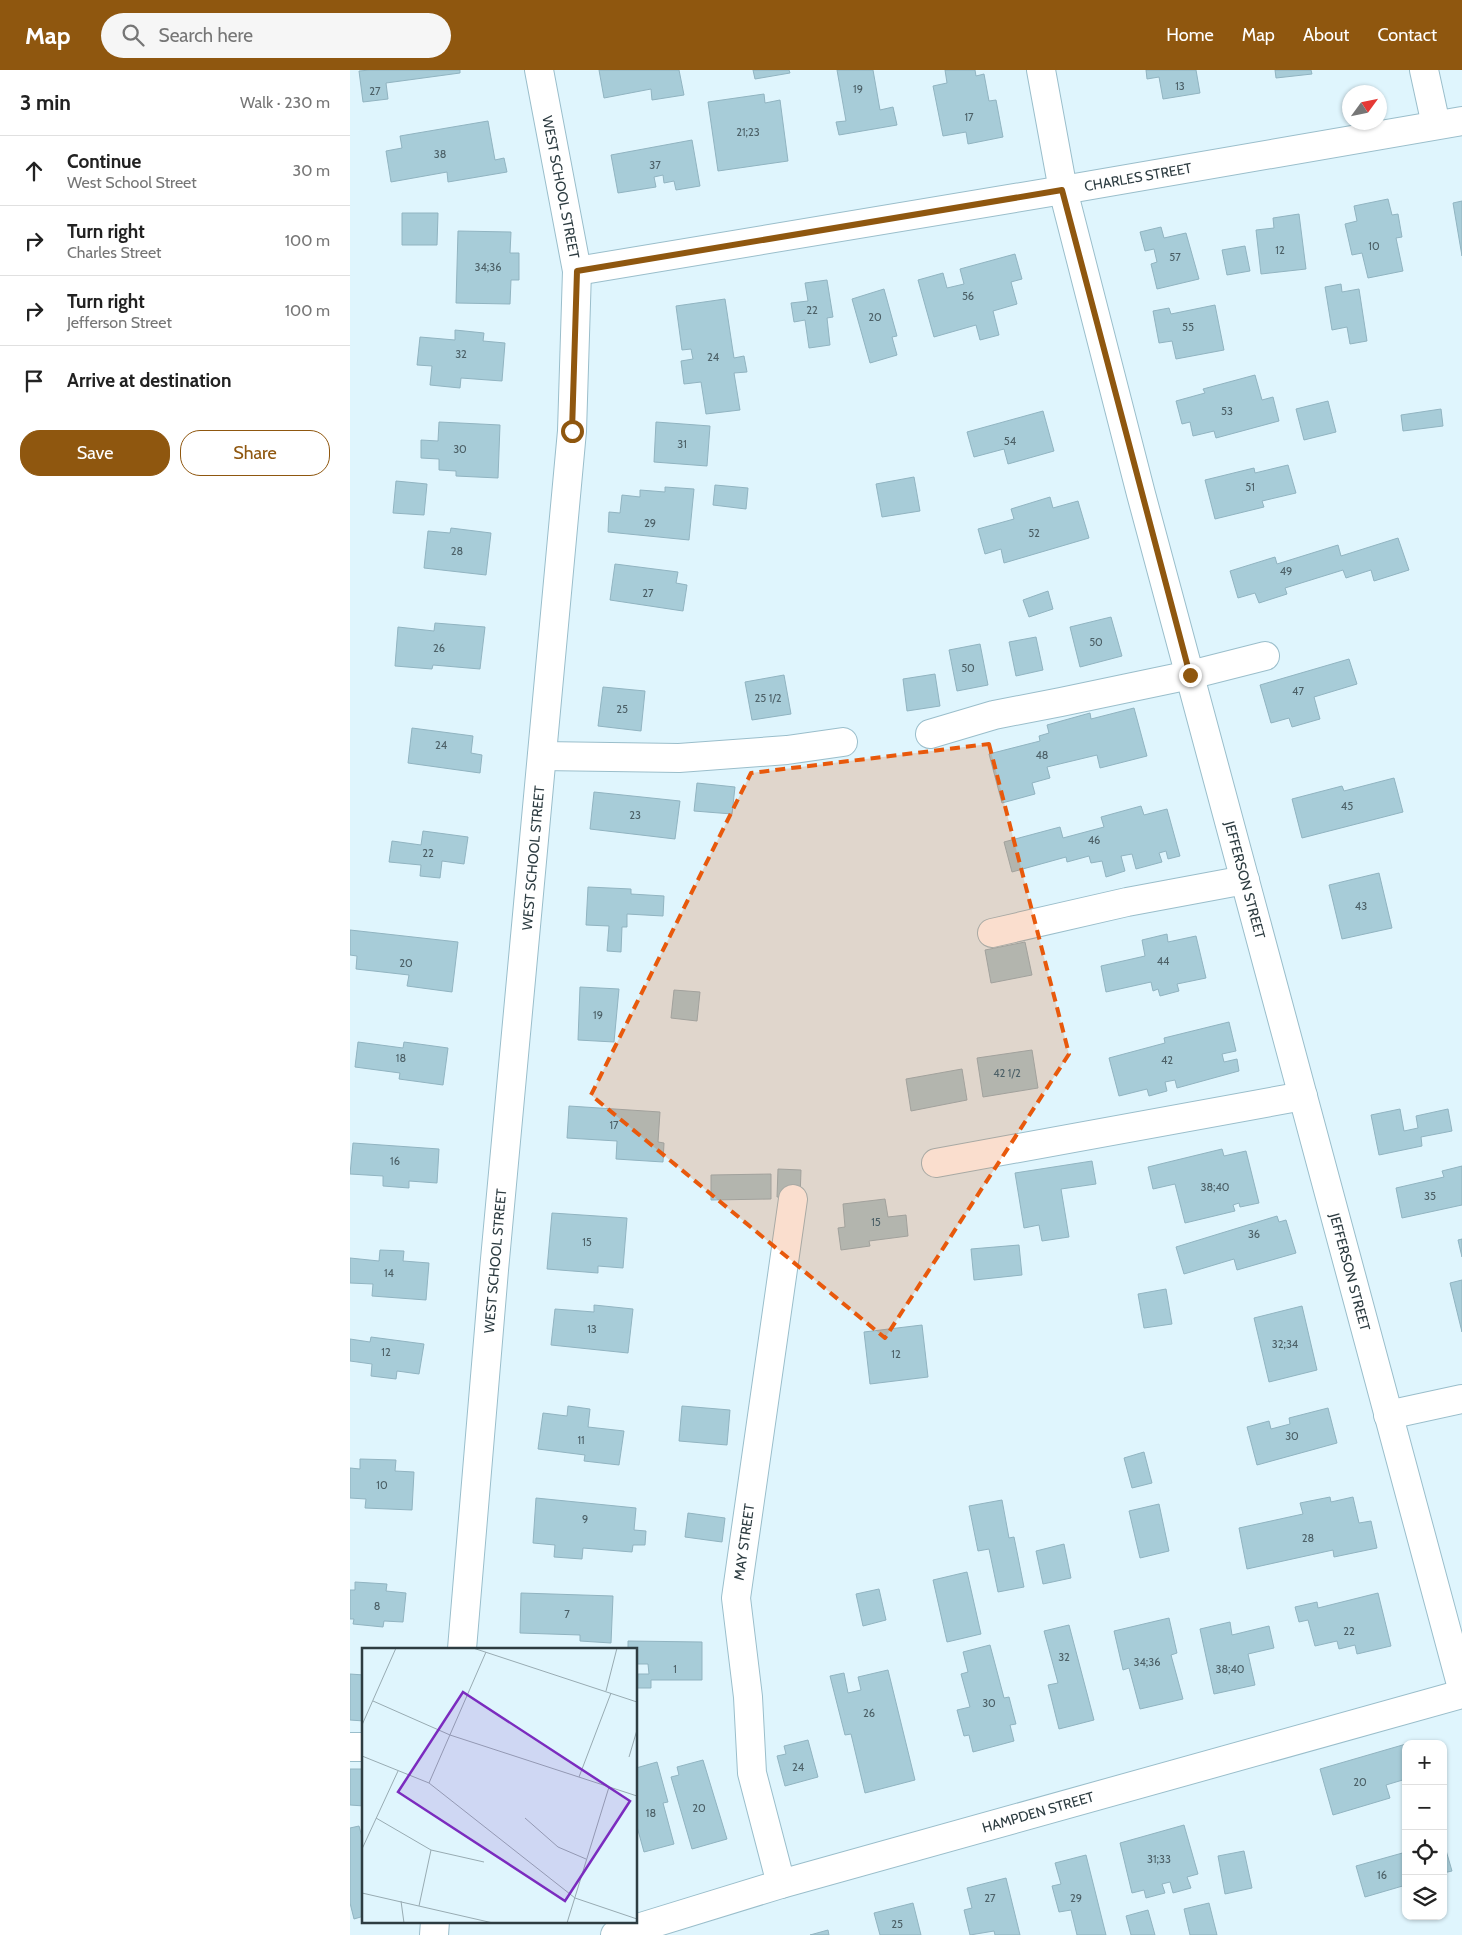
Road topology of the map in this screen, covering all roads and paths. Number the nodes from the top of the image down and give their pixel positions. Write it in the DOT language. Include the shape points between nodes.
graph roads {
  1 [pos="539,70"];
  2 [pos="1041,70"];
  3 [pos="1424,70"];
  4 [pos="1462,121"];
  5 [pos="1436,125"];
  6 [pos="1062,190"];
  7 [pos="577,271"];
  8 [pos="1265,656"];
  9 [pos="1190,675"];
  10 [pos="930,734"];
  11 [pos="843,742"];
  12 [pos="542,756"];
  13 [pos="1244,880"];
  14 [pos="992,933"];
  15 [pos="1303,1096"];
  16 [pos="936,1163"];
  17 [pos="793,1199"];
  18 [pos="1462,1399"];
  19 [pos="1388,1415"];
  20 [pos="462,1648"];
  21 [pos="1462,1688"];
  22 [pos="1462,1694"];
  23 [pos="781,1884"];
  24 [pos="436,1922"];
  25 [pos="434,1935"];
  26 [pos="615,1935"];
  1 -- 7 [label="street, WEST SCHOOL STREET"];
  2 -- 6 [label="street, JEFFERSON STREET"];
  3 -- 5 [label="street"];
  4 -- 5 [label="street, CHARLES STREET"];
  5 -- 6 [label="street, CHARLES STREET"];
  6 -- 7 [label="street, CHARLES STREET"];
  6 -- 9 [label="street, JEFFERSON STREET"];
  7 -- 12 [label="street, WEST SCHOOL STREET" via="572,431"];
  8 -- 9 [label="street"];
  9 -- 10 [label="street" via="994,715"];
  9 -- 13 [label="street, JEFFERSON STREET"];
  11 -- 12 [label="street" via="787,750 679,758"];
  12 -- 20 [label="street, WEST SCHOOL STREET"];
  13 -- 14 [label="street" via="1127,902"];
  13 -- 15 [label="street, JEFFERSON STREET"];
  15 -- 16 [label="street"];
  15 -- 19 [label="street, JEFFERSON STREET"];
  17 -- 23 [label="street, MAY STREET" via="736,1598 748,1697 752,1773"];
  18 -- 19 [label="street"];
  19 -- 21 [label="street, JEFFERSON STREET"];
  22 -- 23 [label="street, HAMPDEN STREET"];
  23 -- 26 [label="street, HAMPDEN STREET"];
  24 -- 25 [label="street"];
}
